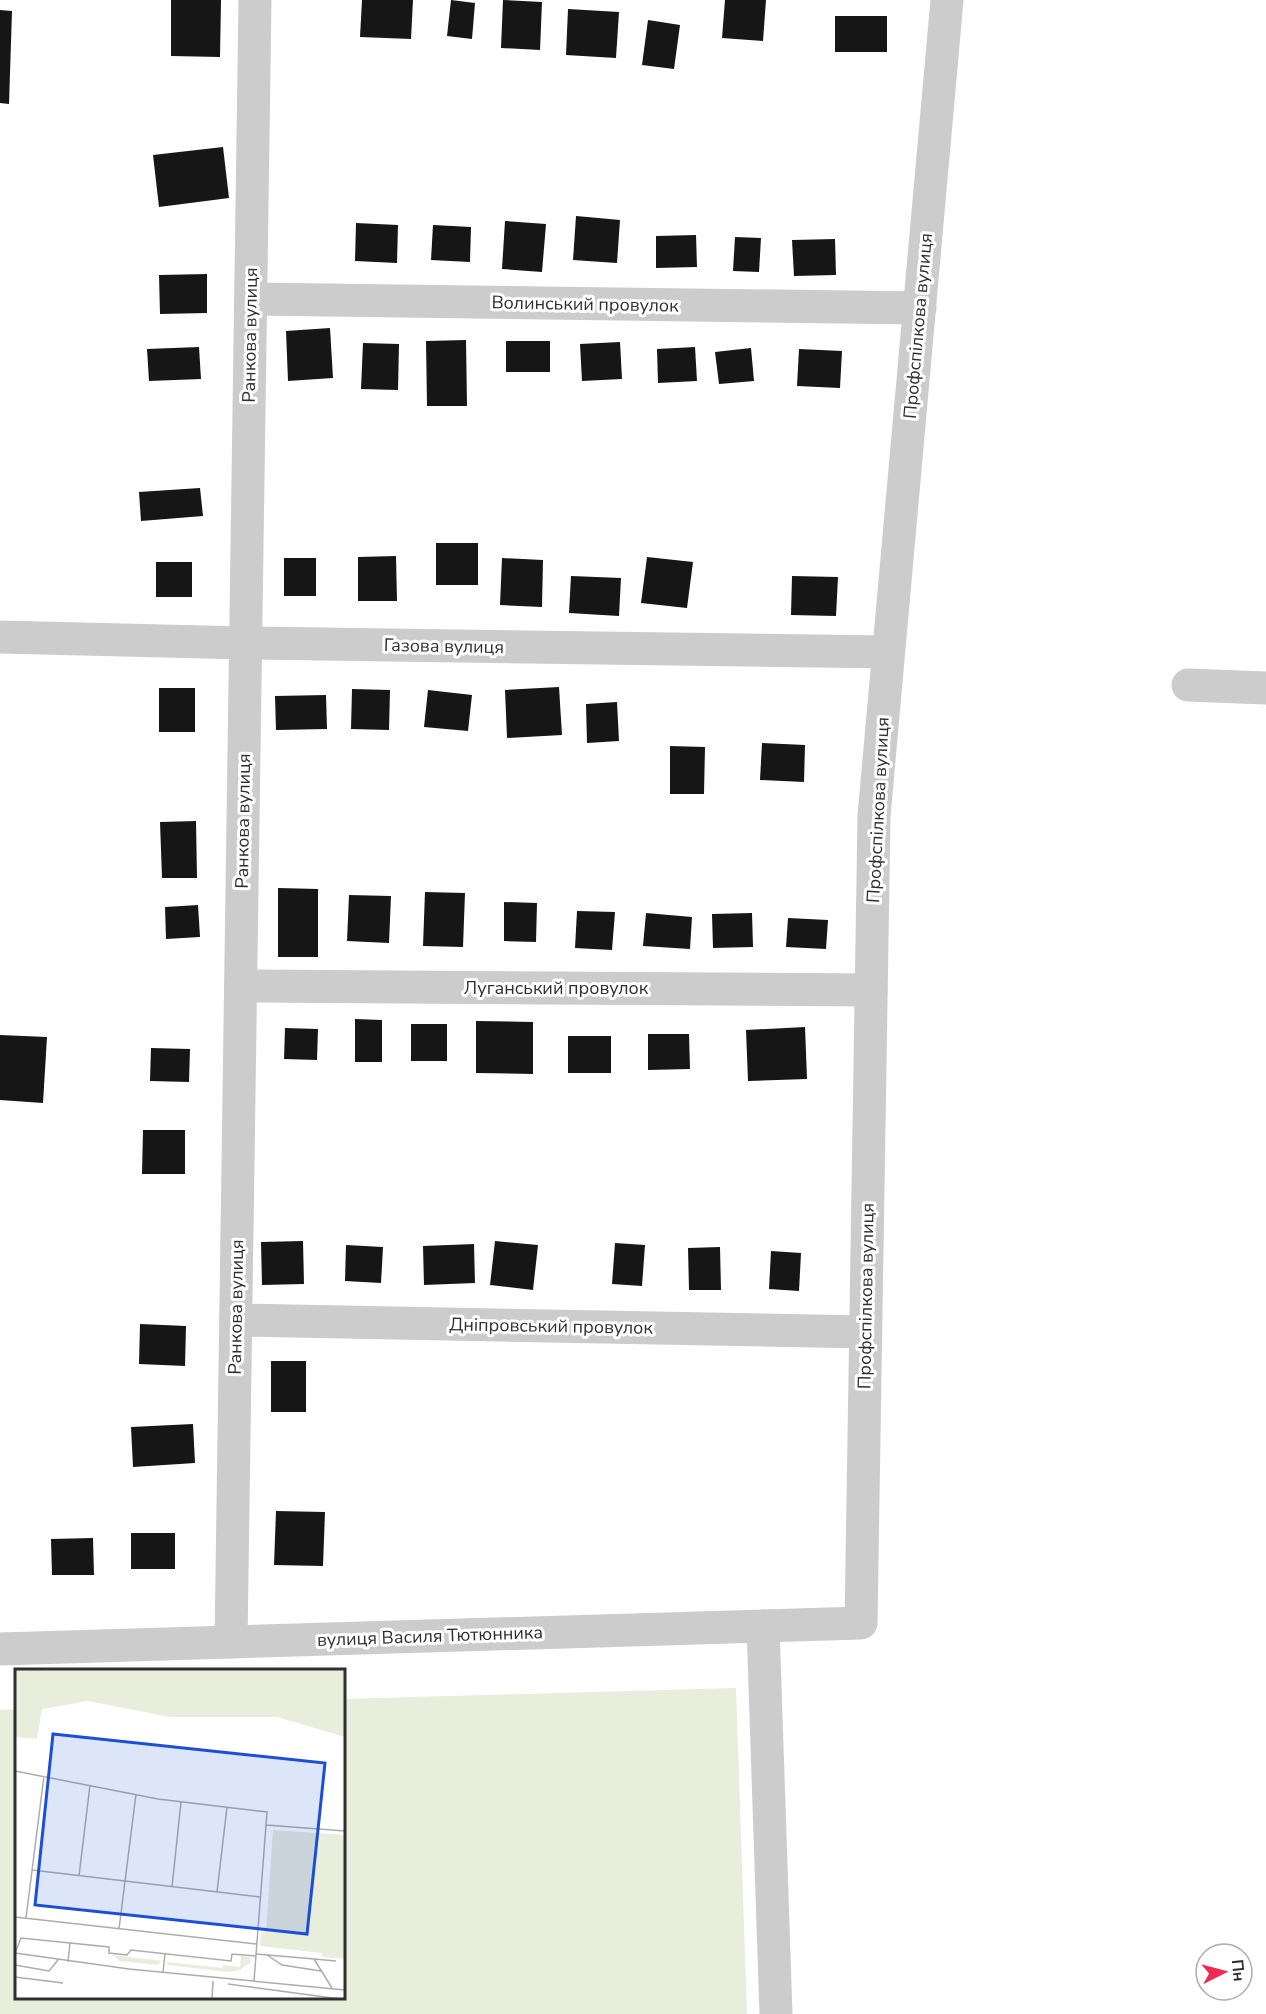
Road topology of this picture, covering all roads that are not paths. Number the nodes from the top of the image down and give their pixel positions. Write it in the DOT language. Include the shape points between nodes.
graph roads {
  1 [pos="255,0"];
  2 [pos="947,0"];
  3 [pos="251,299"];
  4 [pos="920,308"];
  5 [pos="0,637"];
  6 [pos="246,643"];
  7 [pos="888,652"];
  8 [pos="1188,685"];
  9 [pos="1266,688"];
  10 [pos="241,986"];
  11 [pos="871,990"];
  12 [pos="236,1320"];
  13 [pos="866,1332"];
  14 [pos="861,1623"];
  15 [pos="763,1626"];
  16 [pos="231,1642"];
  17 [pos="0,1649"];
  18 [pos="776,2014"];
  1 -- 3 [label="street, Ранкова вулиця"];
  2 -- 4 [label="street, Профспілкова вулиця"];
  3 -- 4 [label="street, Волинський провулок"];
  3 -- 6 [label="street, Ранкова вулиця"];
  4 -- 7 [label="street, Профспілкова вулиця"];
  5 -- 6 [label="street, Газова вулиця"];
  6 -- 7 [label="street, Газова вулиця"];
  6 -- 10 [label="street, Ранкова вулиця"];
  7 -- 11 [label="street, Профспілкова вулиця" via="874,816"];
  8 -- 9 [label="street"];
  10 -- 11 [label="street, Луганський провулок"];
  10 -- 12 [label="street, Ранкова вулиця"];
  11 -- 13 [label="street, Профспілкова вулиця"];
  12 -- 13 [label="street, Дніпровський провулок"];
  12 -- 16 [label="street, Ранкова вулиця"];
  13 -- 14 [label="street, Профспілкова вулиця"];
  14 -- 15 [label="street, вулиця Василя Тютюнника"];
  15 -- 16 [label="street, вулиця Василя Тютюнника"];
  15 -- 18 [label="street"];
  16 -- 17 [label="street, вулиця Василя Тютюнника"];
}
